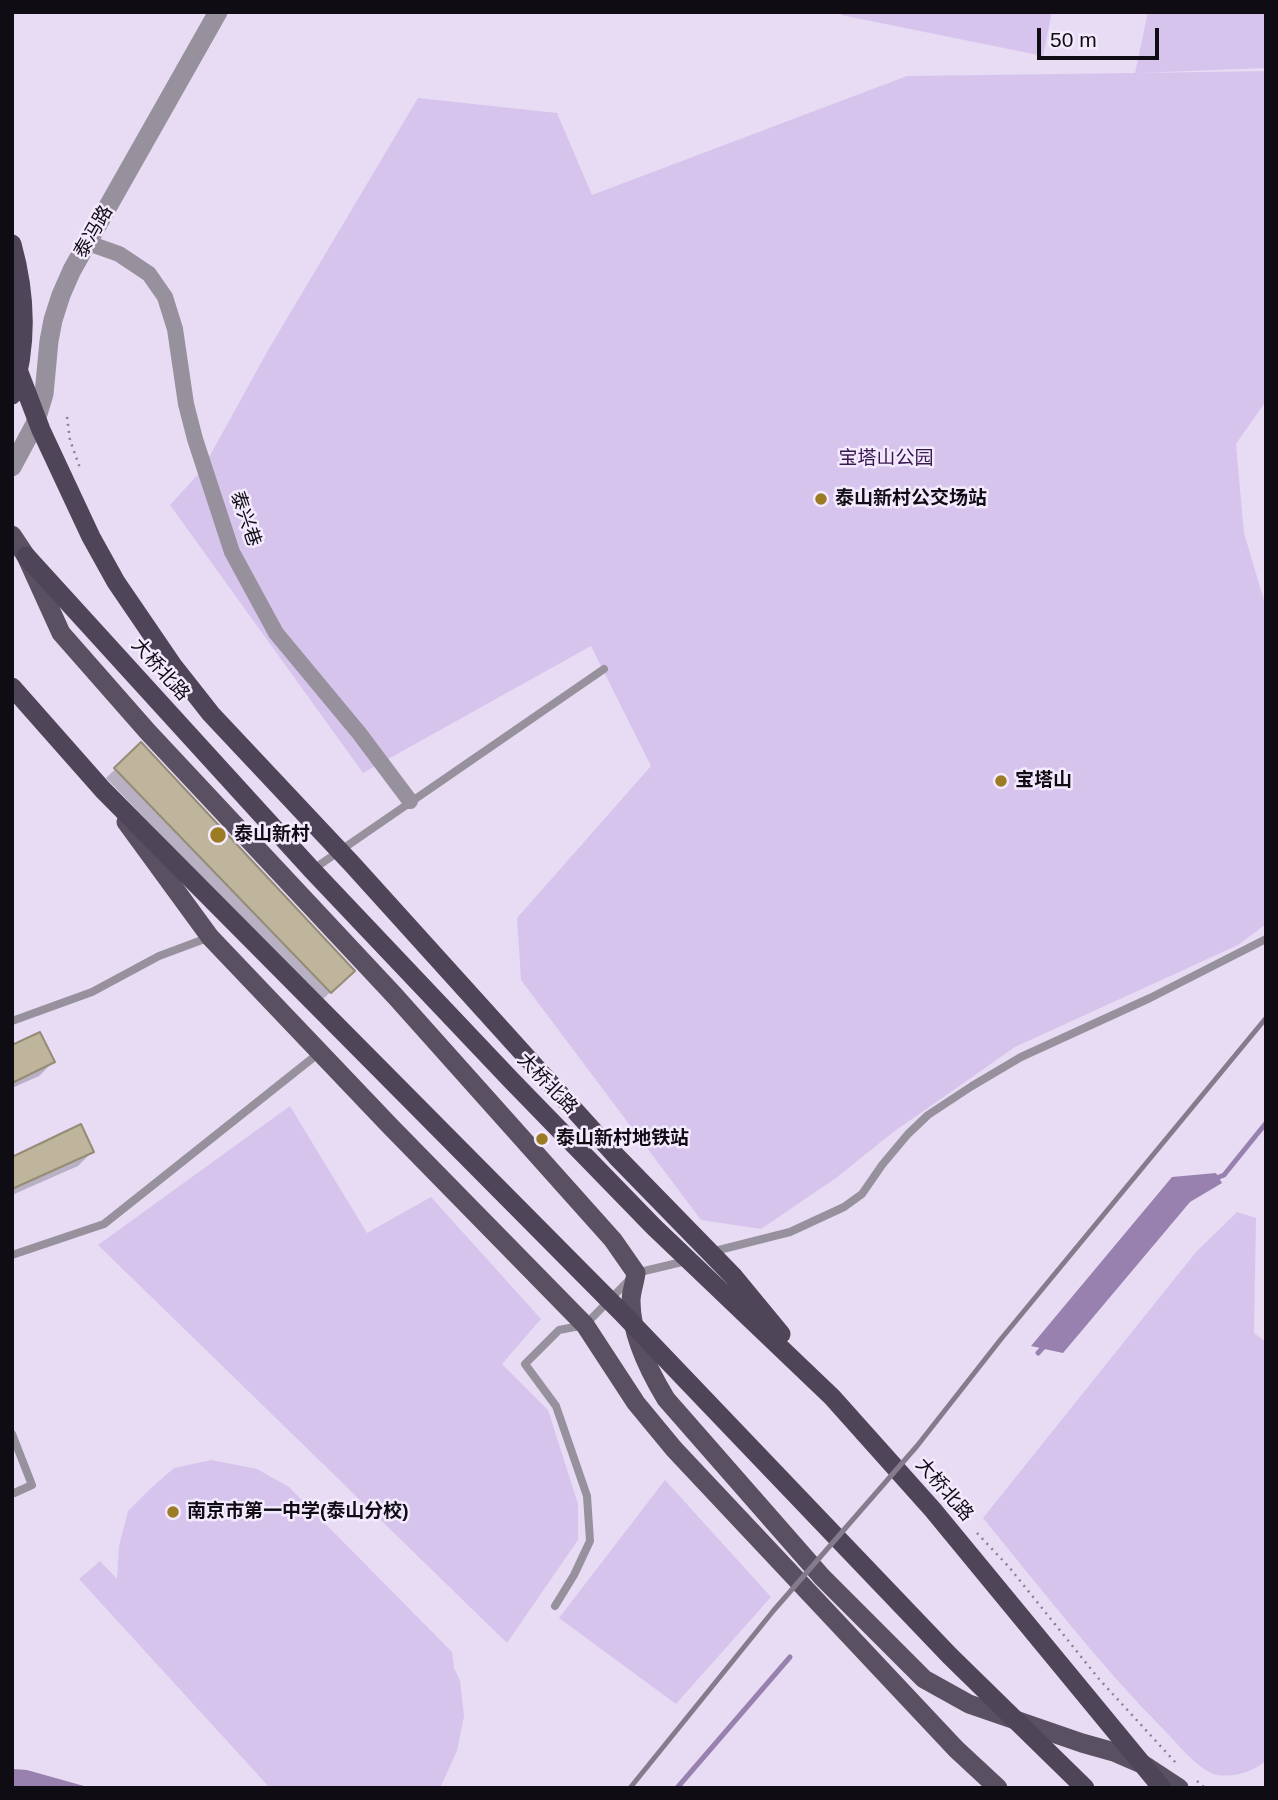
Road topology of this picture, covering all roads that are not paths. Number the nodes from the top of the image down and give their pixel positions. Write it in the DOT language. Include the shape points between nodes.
graph roads {
  1 [pos="218,12"];
  2 [pos="88,243"];
  3 [pos="12,244"];
  4 [pos="12,355"];
  5 [pos="46,369"];
  6 [pos="12,393"];
  7 [pos="12,467"];
  8 [pos="12,535"];
  9 [pos="26,556"];
  10 [pos="604,669"];
  11 [pos="12,687"];
  12 [pos="103,790"];
  13 [pos="410,801"];
  14 [pos="312,870"];
  15 [pos="210,937"];
  16 [pos="1266,939"];
  17 [pos="12,1021"];
  18 [pos="320,1053"];
  19 [pos="12,1255"];
  20 [pos="636,1273"];
  21 [pos="585,1325"];
  22 [pos="832,1397"];
  23 [pos="12,1434"];
  24 [pos="12,1494"];
  25 [pos="555,1606"];
  26 [pos="998,1788"];
  27 [pos="1086,1788"];
  28 [pos="1163,1788"];
  29 [pos="1179,1788"];
  1 -- 2 [label="street, 泰冯路"];
  2 -- 5 [label="street, 泰冯路" via="61,295 48,341"];
  2 -- 13 [label="street, 泰兴巷" via="118,254 149,274 165,297 195,439 232,552 276,633"];
  3 -- 6 [label="highway" via="24,316 23,346"];
  4 -- 22 [label="highway" via="91,537 174,667 211,714 616,1156 734,1277"];
  5 -- 6 [label="street" via="33,386"];
  5 -- 7 [label="street, 泰冯路" via="35,424"];
  8 -- 9 [label="main road, 大桥北路"];
  9 -- 14 [label="highway, 大桥北路"];
  9 -- 20 [label="main road" via="61,634 585,1207"];
  10 -- 13 [label="lane"];
  11 -- 12 [label="highway"];
  12 -- 15 [label="main road"];
  12 -- 27 [label="highway" via="623,1314 950,1656"];
  13 -- 14 [label="lane"];
  14 -- 22 [label="highway, 大桥北路" via="654,1227"];
  15 -- 17 [label="lane" via="159,956 92,992"];
  15 -- 18 [label="main road"];
  16 -- 20 [label="lane" via="1021,1057 972,1086 908,1134 862,1194 844,1207 790,1232"];
  18 -- 19 [label="lane" via="103,1224"];
  18 -- 21 [label="main road"];
  20 -- 21 [label="lane"];
  20 -- 29 [label="main road" via="632,1318 646,1366 666,1399 822,1577 924,1679 969,1704 1114,1752"];
  21 -- 25 [label="lane" via="559,1330 525,1364 556,1406 587,1496 590,1541"];
  21 -- 26 [label="main road" via="636,1403 674,1449"];
  22 -- 28 [label="highway, 大桥北路" via="958,1540"];
  23 -- 24 [label="lane" via="32,1485"];
}
